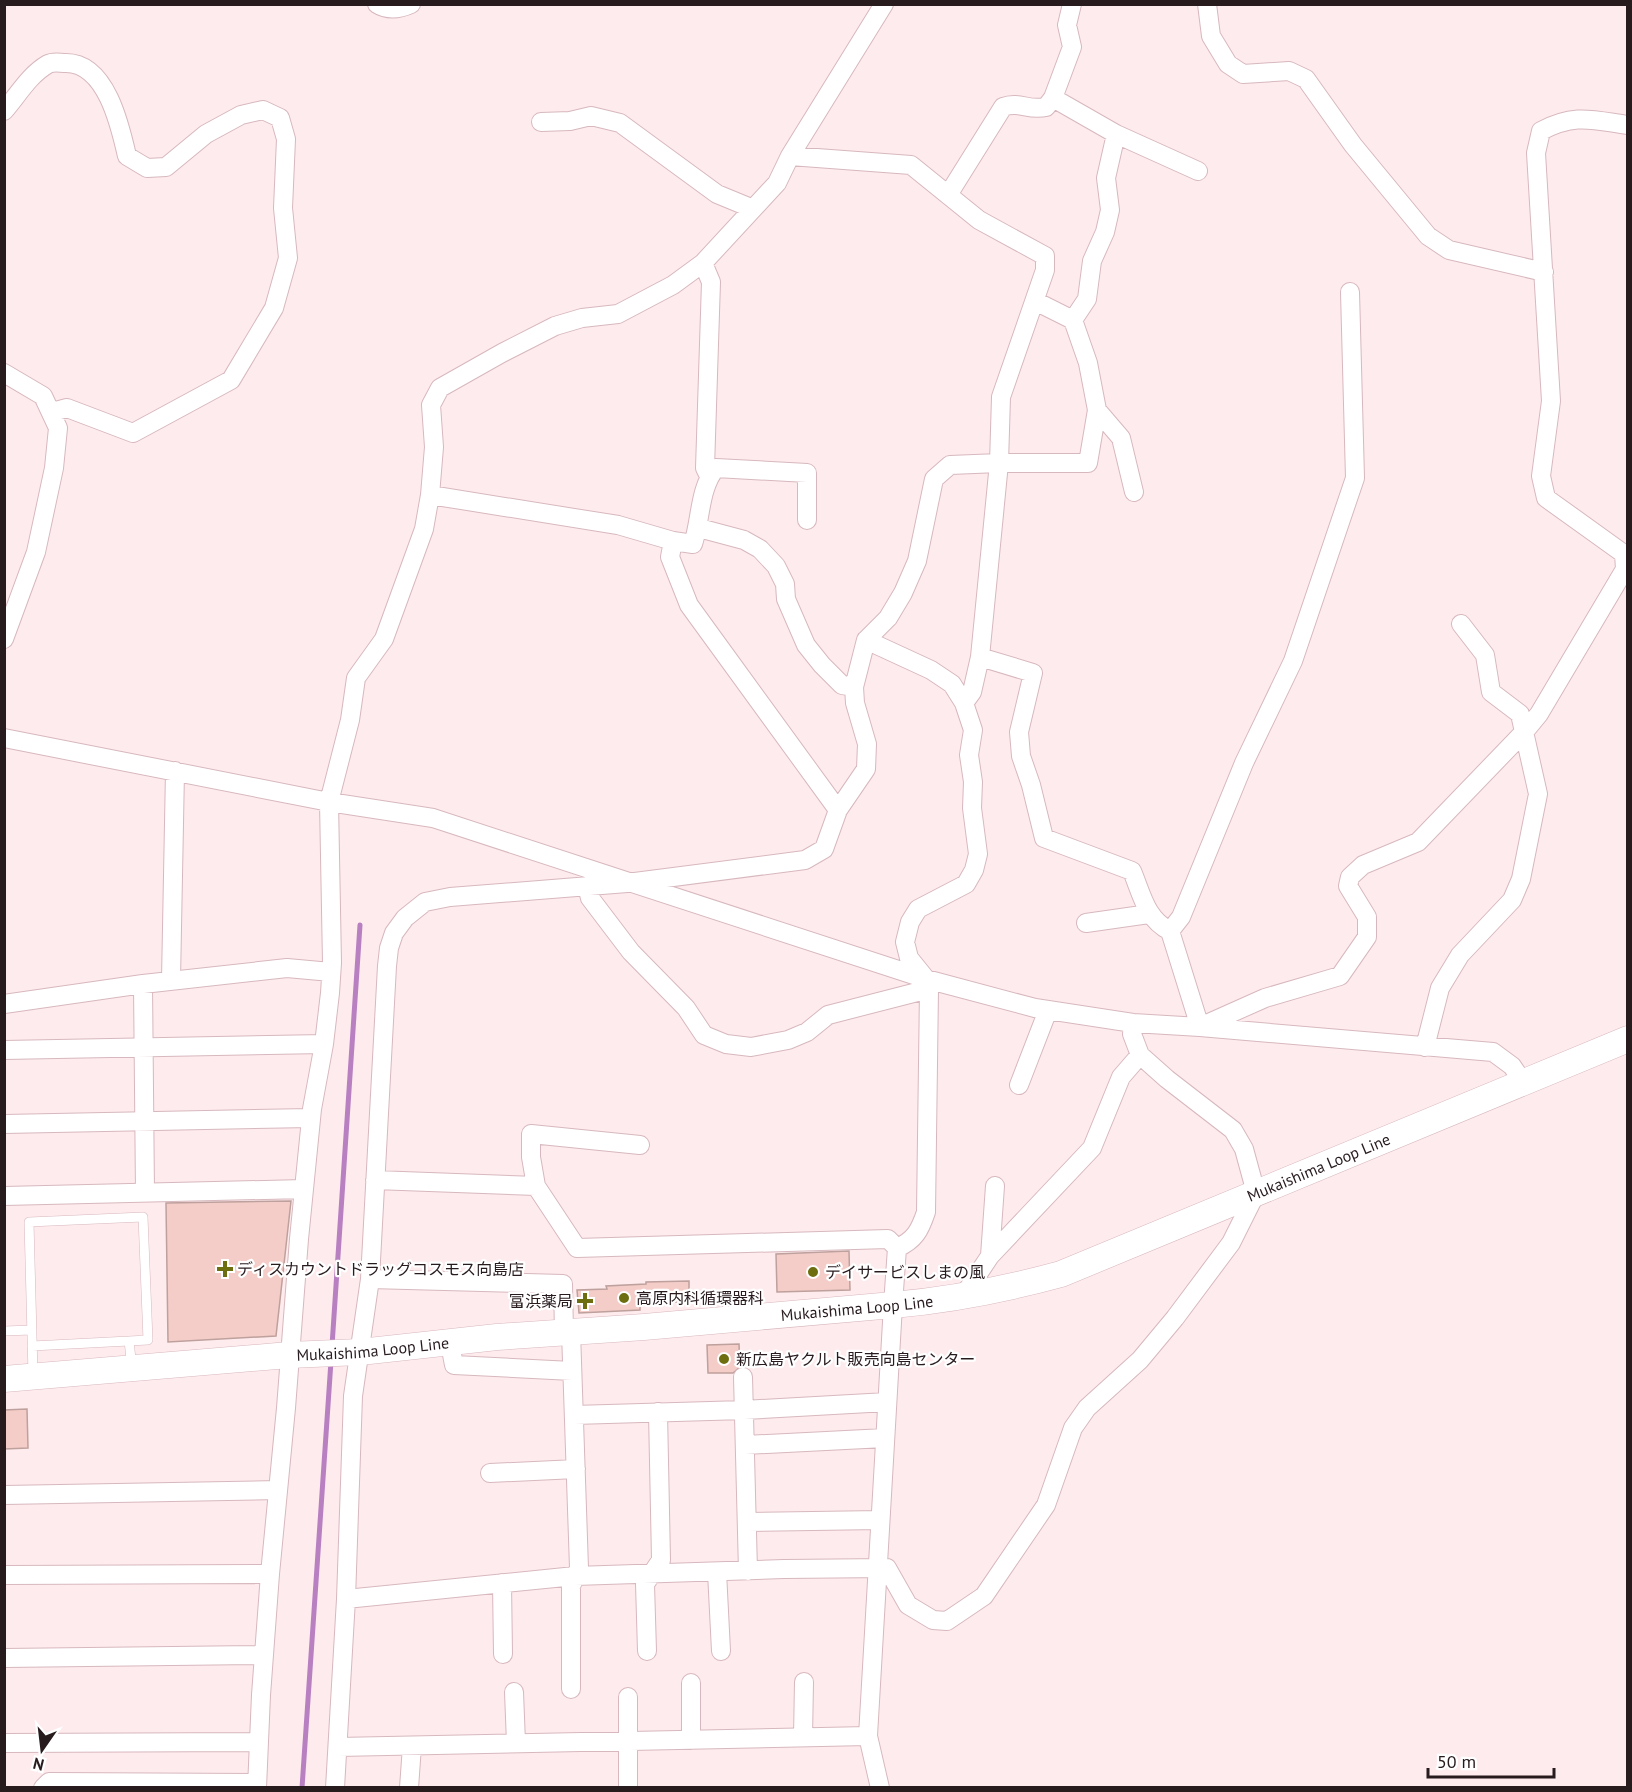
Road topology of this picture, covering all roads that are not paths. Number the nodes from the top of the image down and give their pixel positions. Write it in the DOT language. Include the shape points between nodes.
graph roads {
  1 [pos="377,4"];
  2 [pos="411,4"];
  3 [pos="884,4"];
  4 [pos="1072,4"];
  5 [pos="1207,4"];
  6 [pos="1053,98"];
  7 [pos="4,111"];
  8 [pos="541,122"];
  9 [pos="1628,124"];
  10 [pos="1116,134"];
  11 [pos="790,156"];
  12 [pos="1198,171"];
  13 [pos="948,195"];
  14 [pos="751,208"];
  15 [pos="703,263"];
  16 [pos="1544,272"];
  17 [pos="1350,292"];
  18 [pos="1035,301"];
  19 [pos="1073,320"];
  20 [pos="4,373"];
  21 [pos="1097,410"];
  22 [pos="52,412"];
  23 [pos="999,463"];
  24 [pos="709,476"];
  25 [pos="1134,492"];
  26 [pos="430,495"];
  27 [pos="807,520"];
  28 [pos="699,528"];
  29 [pos="673,541"];
  30 [pos="1461,624"];
  31 [pos="4,639"];
  32 [pos="866,640"];
  33 [pos="980,657"];
  34 [pos="854,687"];
  35 [pos="964,704"];
  36 [pos="1525,731"];
  37 [pos="4,738"];
  38 [pos="175,771"];
  39 [pos="329,802"];
  40 [pos="838,810"];
  41 [pos="627,883"];
  42 [pos="587,886"];
  43 [pos="1149,914"];
  44 [pos="1086,923"];
  45 [pos="1170,932"];
  46 [pos="331,972"];
  47 [pos="171,980"];
  48 [pos="143,984"];
  49 [pos="928,984"];
  50 [pos="4,1004"];
  51 [pos="1048,1010"];
  52 [pos="1133,1023"];
  53 [pos="1200,1026"];
  54 [pos="1628,1039"];
  55 [pos="324,1044"];
  56 [pos="142,1047"];
  57 [pos="1425,1047"];
  58 [pos="4,1050"];
  59 [pos="1140,1055"];
  60 [pos="1523,1082"];
  61 [pos="1019,1085"];
  62 [pos="311,1118"];
  63 [pos="144,1121"];
  64 [pos="4,1124"];
  65 [pos="640,1145"];
  66 [pos="375,1180"];
  67 [pos="536,1186"];
  68 [pos="995,1186"];
  69 [pos="304,1189"];
  70 [pos="145,1193"];
  71 [pos="1256,1193"];
  72 [pos="4,1196"];
  73 [pos="897,1248"];
  74 [pos="990,1256"];
  75 [pos="370,1279"];
  76 [pos="964,1295"];
  77 [pos="893,1305"];
  78 [pos="32,1330"];
  79 [pos="4,1331"];
  80 [pos="567,1333"];
  81 [pos="129,1341"];
  82 [pos="450,1344"];
  83 [pos="32,1346"];
  84 [pos="357,1352"];
  85 [pos="295,1355"];
  86 [pos="132,1368"];
  87 [pos="572,1371"];
  88 [pos="33,1377"];
  89 [pos="743,1377"];
  90 [pos="4,1379"];
  91 [pos="887,1402"];
  92 [pos="744,1410"];
  93 [pos="658,1412"];
  94 [pos="574,1415"];
  95 [pos="885,1438"];
  96 [pos="745,1445"];
  97 [pos="576,1469"];
  98 [pos="490,1473"];
  99 [pos="278,1490"];
  100 [pos="4,1495"];
  101 [pos="880,1520"];
  102 [pos="747,1522"];
  103 [pos="878,1569"];
  104 [pos="748,1571"];
  105 [pos="717,1572"];
  106 [pos="270,1574"];
  107 [pos="4,1575"];
  108 [pos="652,1575"];
  109 [pos="575,1576"];
  110 [pos="502,1583"];
  111 [pos="346,1599"];
  112 [pos="647,1651"];
  113 [pos="721,1651"];
  114 [pos="503,1654"];
  115 [pos="264,1655"];
  116 [pos="4,1658"];
  117 [pos="804,1682"];
  118 [pos="691,1683"];
  119 [pos="571,1689"];
  120 [pos="514,1692"];
  121 [pos="628,1697"];
  122 [pos="868,1736"];
  123 [pos="803,1737"];
  124 [pos="691,1740"];
  125 [pos="628,1741"];
  126 [pos="259,1742"];
  127 [pos="4,1743"];
  128 [pos="516,1743"];
  129 [pos="412,1746"];
  130 [pos="338,1747"];
  131 [pos="257,1785"];
  132 [pos="43,1788"];
  133 [pos="335,1788"];
  134 [pos="409,1788"];
  135 [pos="628,1788"];
  136 [pos="880,1788"];
  1 -- 2 [label="street" via="399,9"];
  3 -- 11 [label="street"];
  4 -- 6 [label="street" via="1067,25 1072,47"];
  5 -- 16 [label="street" via="1210,36 1228,64 1243,74 1289,71 1306,80 1353,145 1428,236 1449,250"];
  6 -- 10 [label="street"];
  6 -- 13 [label="street" via="1046,107 1034,110 1013,103 1003,107"];
  7 -- 22 [label="street" via="33,75 51,63 78,63 101,82 119,119 127,156 147,168 166,167 206,134 241,115 263,110 280,118 286,139 283,208 288,258 274,308 231,380 133,433 67,408"];
  8 -- 14 [label="street" via="591,116 620,123 717,194"];
  9 -- 16 [label="street" via="1575,118 1541,131 1536,153"];
  10 -- 12 [label="street"];
  10 -- 19 [label="street" via="1106,178 1110,210 1105,232 1092,261 1087,299"];
  11 -- 13 [label="street" via="911,165"];
  11 -- 14 [label="street" via="777,183"];
  13 -- 18 [label="street" via="979,220 1045,256 1045,270"];
  14 -- 15 [label="street"];
  15 -- 24 [label="street" via="711,282 705,468"];
  15 -- 26 [label="street" via="673,285 618,314 555,326 440,388 431,405 434,447"];
  16 -- 36 [label="street" via="1551,401 1541,476 1546,498 1624,554 1625,569"];
  17 -- 45 [label="street" via="1355,478 1293,662 1244,763 1181,917"];
  18 -- 19 [label="street"];
  18 -- 23 [label="street" via="1001,398"];
  19 -- 21 [label="street" via="1088,363"];
  20 -- 22 [label="street" via="43,396"];
  21 -- 23 [label="street" via="1088,463"];
  21 -- 25 [label="street" via="1121,438"];
  22 -- 31 [label="street" via="58,428 54,468 36,552"];
  23 -- 32 [label="street" via="950,465 934,479 917,561 888,618"];
  23 -- 33 [label="street"];
  24 -- 27 [label="street" via="716,468 807,473"];
  24 -- 28 [label="street"];
  26 -- 29 [label="street" via="618,525"];
  26 -- 39 [label="street" via="424,529 384,639 356,678 350,720"];
  28 -- 29 [label="street" via="693,544"];
  28 -- 34 [label="street" via="744,540 760,549 776,566 785,584 786,599 806,645 842,685"];
  29 -- 40 [label="street" via="670,557 689,605"];
  30 -- 36 [label="street" via="1485,656 1491,692 1520,714"];
  32 -- 34 [label="street"];
  32 -- 35 [label="street" via="931,670 952,684"];
  33 -- 35 [label="street" via="972,692"];
  33 -- 43 [label="street" via="1033,673 1019,732 1021,756 1044,838 1132,871"];
  34 -- 40 [label="street" via="867,744 866,769"];
  35 -- 49 [label="street" via="973,730 969,755 978,854 966,884 918,909 910,922 905,942 909,957"];
  36 -- 53 [label="street" via="1418,842 1363,865 1350,877 1348,886 1367,917 1367,937 1340,976 1265,998"];
  36 -- 57 [label="street" via="1538,794 1521,879 1512,900 1460,955 1440,988"];
  37 -- 38 [label="street"];
  38 -- 39 [label="street"];
  38 -- 47 [label="street"];
  39 -- 41 [label="street" via="433,818"];
  39 -- 46 [label="street"];
  40 -- 41 [label="street" via="824,849 805,860"];
  41 -- 42 [label="street"];
  41 -- 49 [label="street"];
  42 -- 49 [label="street" via="590,898 631,952 686,1008 704,1035 726,1044 751,1047 788,1040 807,1032 828,1015"];
  42 -- 66 [label="street" via="425,902 394,933 388,948"];
  43 -- 44 [label="street"];
  43 -- 45 [label="street"];
  45 -- 53 [label="street"];
  46 -- 47 [label="street" via="287,968"];
  46 -- 55 [label="street"];
  47 -- 48 [label="street"];
  48 -- 50 [label="street"];
  48 -- 56 [label="street"];
  49 -- 51 [label="street"];
  49 -- 73 [label="street" via="926,1212 919,1232 909,1243"];
  51 -- 52 [label="street"];
  51 -- 61 [label="street"];
  52 -- 53 [label="street"];
  52 -- 59 [label="street" via="1132,1034"];
  53 -- 57 [label="street"];
  54 -- 60 [label="main road, Mukaishima Loop Line"];
  55 -- 56 [label="street"];
  55 -- 62 [label="street"];
  56 -- 58 [label="street"];
  56 -- 63 [label="street"];
  57 -- 60 [label="street" via="1493,1052 1512,1066"];
  59 -- 71 [label="street" via="1233,1130 1244,1149"];
  59 -- 74 [label="street" via="1121,1077 1092,1148"];
  60 -- 71 [label="main road, Mukaishima Loop Line"];
  62 -- 63 [label="street"];
  62 -- 69 [label="street"];
  63 -- 64 [label="street"];
  63 -- 70 [label="street"];
  65 -- 67 [label="street" via="531,1134"];
  66 -- 67 [label="street"];
  66 -- 75 [label="street"];
  67 -- 73 [label="street" via="577,1248 888,1239"];
  68 -- 74 [label="street"];
  69 -- 70 [label="street"];
  69 -- 85 [label="street"];
  70 -- 72 [label="street"];
  71 -- 76 [label="main road, Mukaishima Loop Line" via="1062,1274"];
  71 -- 103 [label="street" via="1231,1243 1175,1318 1140,1360 1087,1408 1073,1428 1046,1505 984,1596 947,1621 933,1620 908,1605 887,1568"];
  73 -- 77 [label="street"];
  74 -- 76 [label="street"];
  75 -- 80 [label="street" via="563,1284"];
  75 -- 84 [label="street"];
  76 -- 77 [label="main road, Mukaishima Loop Line"];
  77 -- 80 [label="main road, Mukaishima Loop Line"];
  77 -- 91 [label="street"];
  78 -- 79 [label="lane"];
  78 -- 81 [label="lane" via="28,1222 143,1217 148,1340"];
  78 -- 83 [label="lane"];
  80 -- 82 [label="main road, Mukaishima Loop Line"];
  80 -- 87 [label="street"];
  81 -- 83 [label="lane"];
  81 -- 86 [label="lane"];
  82 -- 84 [label="main road, Mukaishima Loop Line"];
  82 -- 87 [label="street" via="454,1365"];
  83 -- 88 [label="lane"];
  84 -- 85 [label="main road, Mukaishima Loop Line"];
  84 -- 111 [label="street"];
  85 -- 86 [label="main road, Mukaishima Loop Line"];
  85 -- 99 [label="street"];
  86 -- 88 [label="main road, Mukaishima Loop Line"];
  87 -- 94 [label="street"];
  88 -- 90 [label="main road, Mukaishima Loop Line"];
  89 -- 92 [label="street"];
  91 -- 92 [label="street"];
  91 -- 95 [label="street"];
  92 -- 93 [label="street"];
  92 -- 96 [label="street"];
  93 -- 94 [label="street"];
  93 -- 108 [label="street" via="662,1560"];
  94 -- 97 [label="street"];
  95 -- 96 [label="street"];
  95 -- 101 [label="street"];
  96 -- 102 [label="street"];
  97 -- 98 [label="street"];
  97 -- 109 [label="street" via="579,1568"];
  99 -- 100 [label="street"];
  99 -- 106 [label="street"];
  101 -- 102 [label="street"];
  101 -- 103 [label="street"];
  102 -- 104 [label="street"];
  103 -- 104 [label="street"];
  103 -- 122 [label="street"];
  104 -- 105 [label="street"];
  105 -- 108 [label="street"];
  105 -- 113 [label="street"];
  106 -- 107 [label="street"];
  106 -- 115 [label="street"];
  108 -- 109 [label="street"];
  108 -- 112 [label="street" via="645,1584"];
  109 -- 110 [label="street"];
  109 -- 119 [label="street" via="571,1586"];
  110 -- 111 [label="street"];
  110 -- 114 [label="street"];
  111 -- 130 [label="street"];
  115 -- 116 [label="street"];
  115 -- 126 [label="street"];
  117 -- 123 [label="street"];
  118 -- 124 [label="street"];
  120 -- 128 [label="street"];
  121 -- 125 [label="street"];
  122 -- 123 [label="street"];
  122 -- 136 [label="street"];
  123 -- 124 [label="street"];
  124 -- 125 [label="street"];
  125 -- 128 [label="street"];
  125 -- 135 [label="street"];
  126 -- 127 [label="street"];
  126 -- 131 [label="street"];
  128 -- 129 [label="street"];
  129 -- 130 [label="street"];
  129 -- 134 [label="street"];
  130 -- 133 [label="street"];
  131 -- 132 [label="street" via="49,1782"];
}
